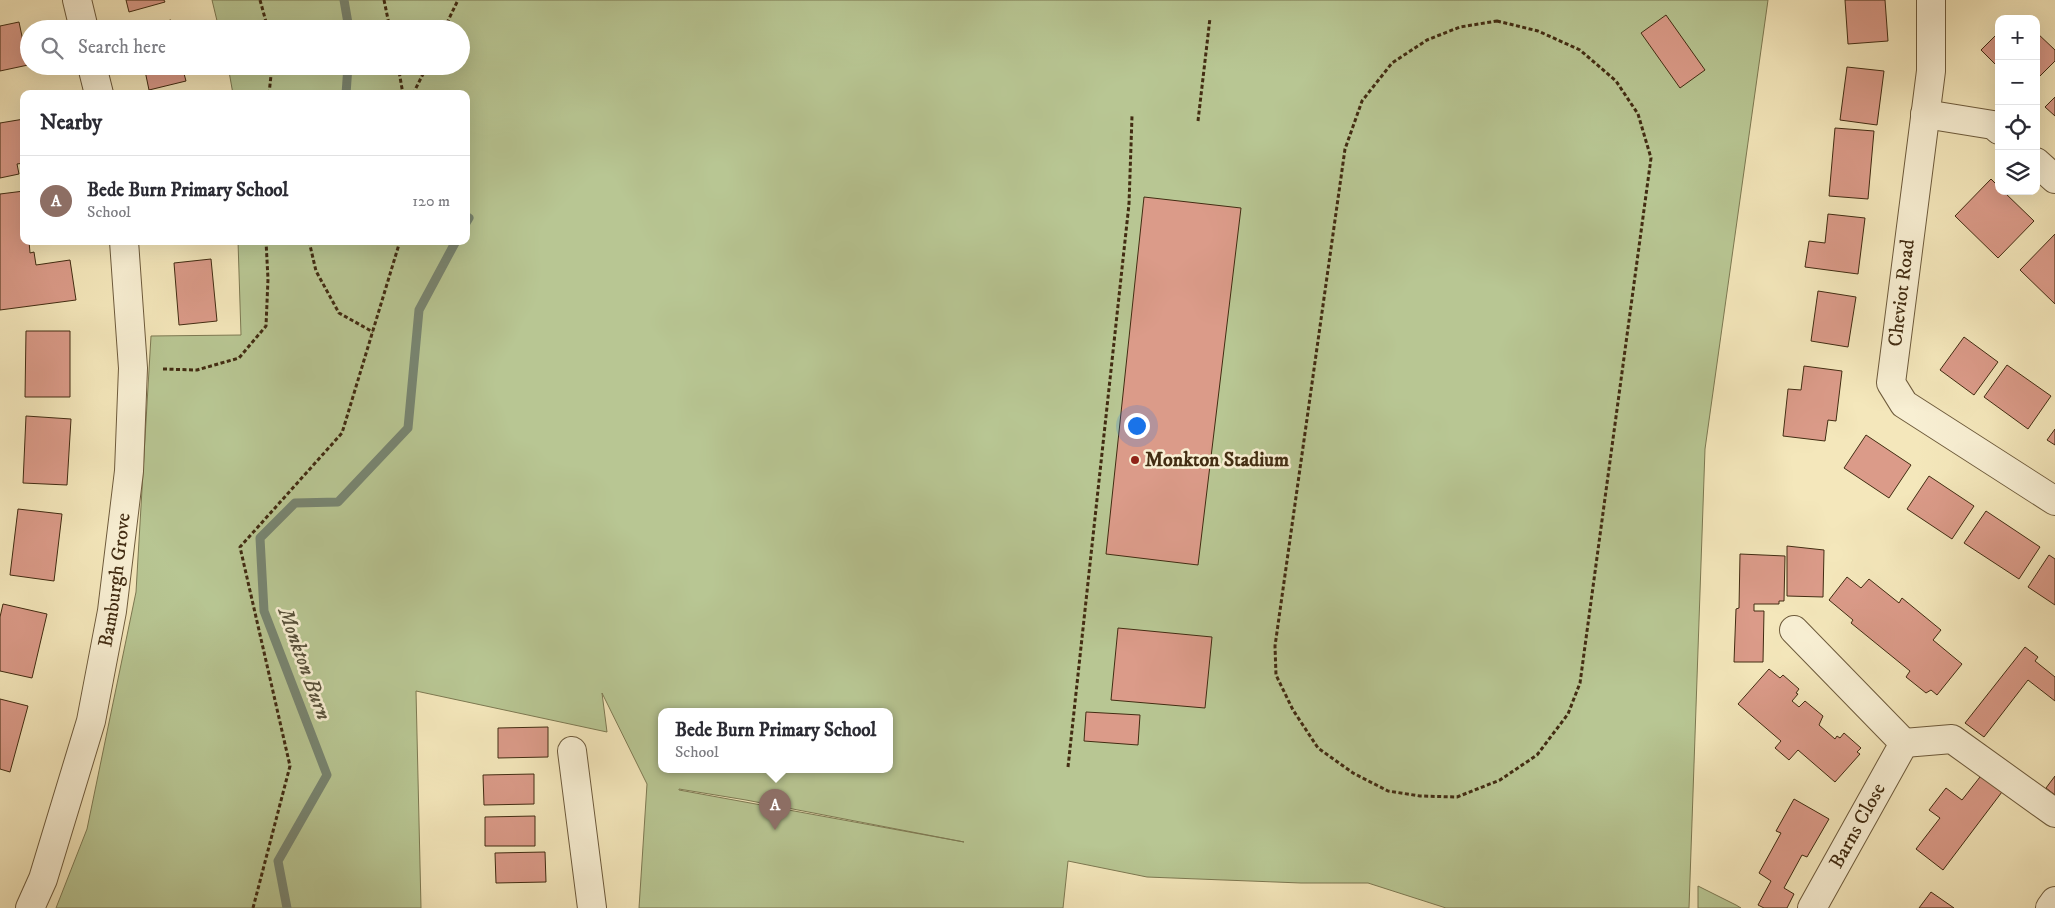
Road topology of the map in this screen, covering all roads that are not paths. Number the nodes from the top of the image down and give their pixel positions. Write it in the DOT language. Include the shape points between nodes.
graph roads {
  1 [pos="77,0"];
  2 [pos="1931,0"];
  3 [pos="82,20"];
  4 [pos="94,75"];
  5 [pos="98,90"];
  6 [pos="1925,114"];
  7 [pos="1995,127"];
  8 [pos="2040,166"];
  9 [pos="2055,179"];
  10 [pos="124,245"];
  11 [pos="2055,501"];
  12 [pos="1794,630"];
  13 [pos="1904,743"];
  14 [pos="572,751"];
  15 [pos="2055,812"];
  16 [pos="2055,901"];
  17 [pos="30,908"];
  18 [pos="592,908"];
  19 [pos="1812,908"];
  20 [pos="2050,908"];
  1 -- 3 [label="street"];
  2 -- 6 [label="street, Cheviot Road" via="1931,71"];
  4 -- 5 [label="street"];
  6 -- 7 [label="street"];
  6 -- 11 [label="street, Cheviot Road" via="1891,383 1904,404"];
  8 -- 9 [label="street"];
  10 -- 17 [label="street, Bamburgh Grove" via="133,368 129,471 110,620 91,721 43,878"];
  12 -- 13 [label="street"];
  13 -- 15 [label="street" via="1952,739"];
  13 -- 19 [label="street, Barns Close"];
  14 -- 18 [label="street"];
  16 -- 20 [label="street"];
}
